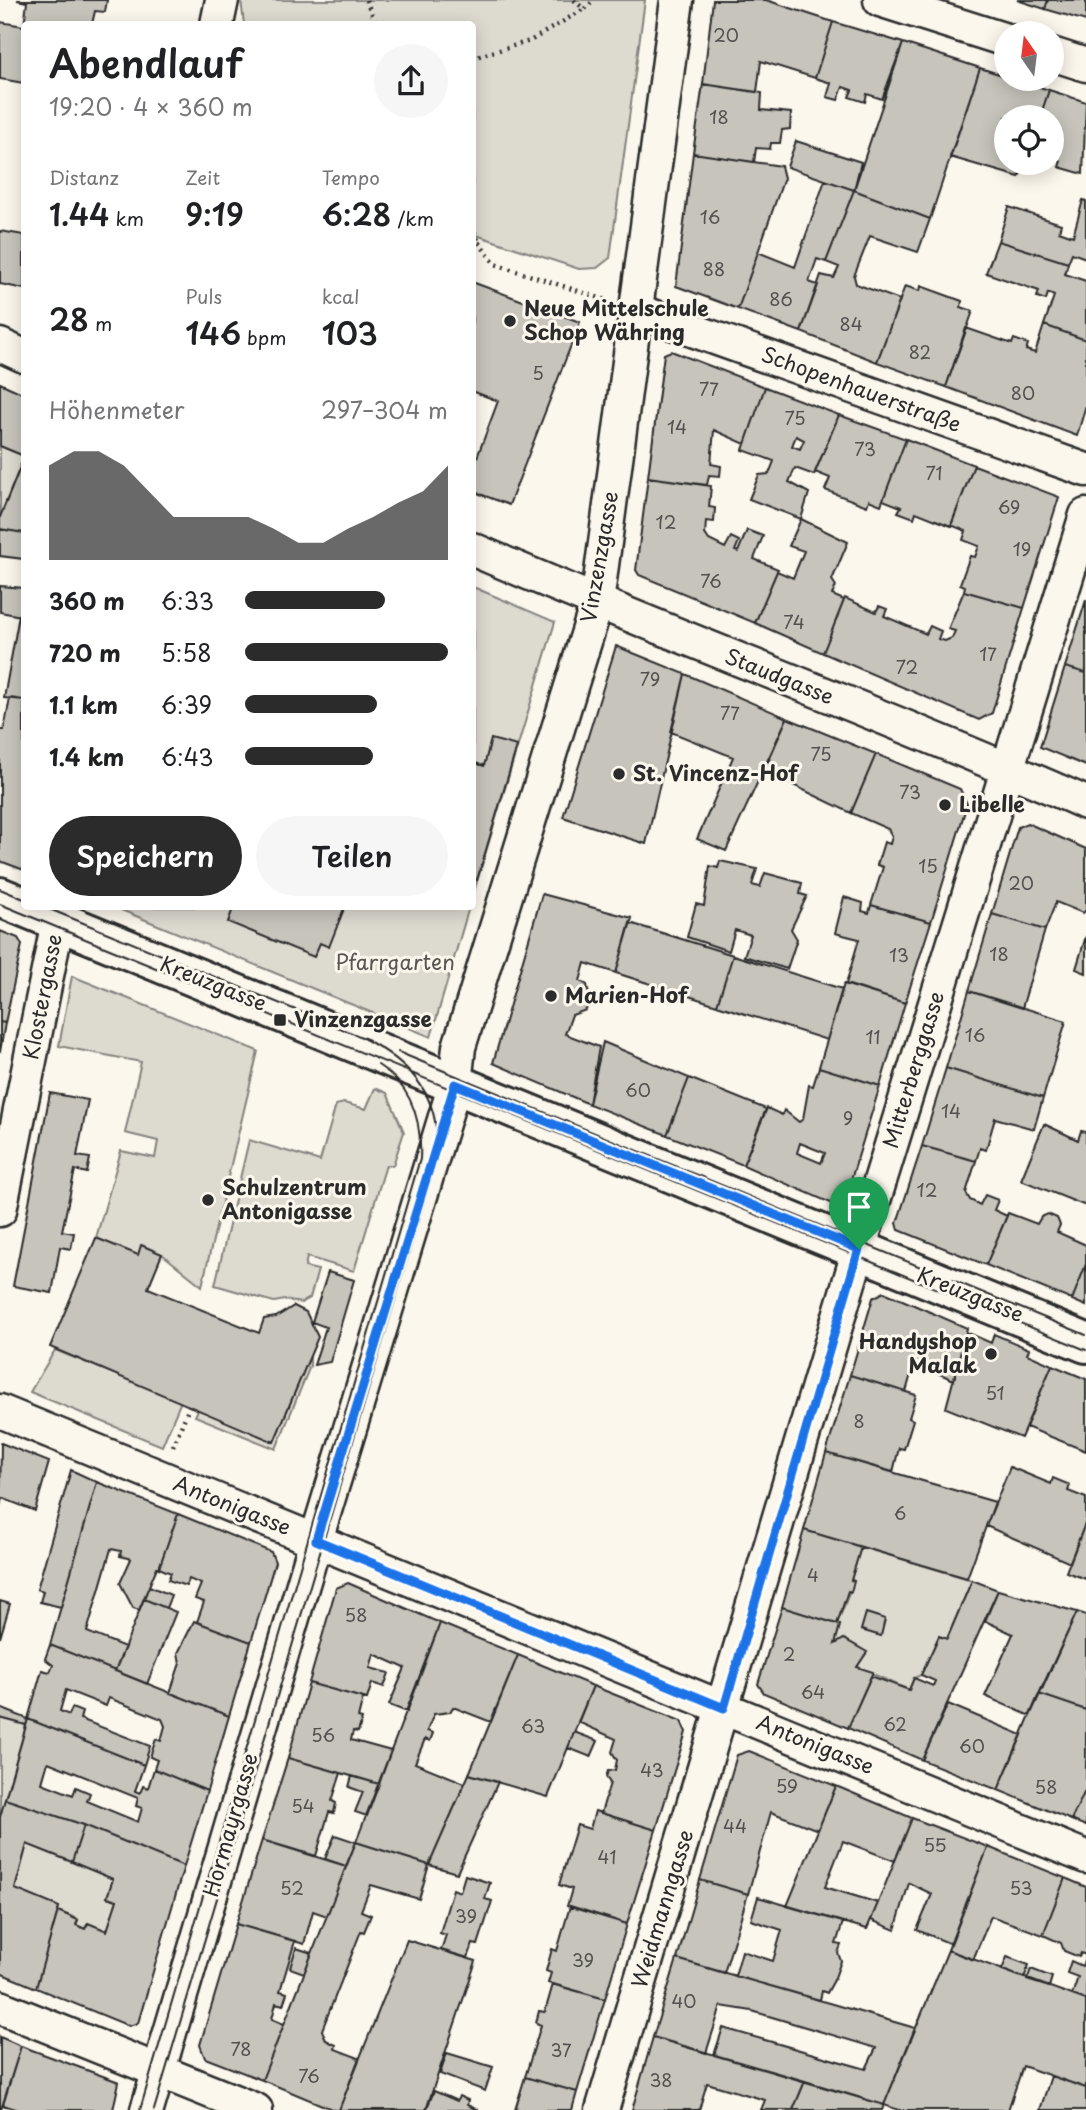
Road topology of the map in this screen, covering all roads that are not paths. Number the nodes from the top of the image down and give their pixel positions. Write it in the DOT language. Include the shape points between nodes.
graph roads {
  1 [pos="222,0"];
  2 [pos="677,0"];
  3 [pos="880,0"];
  4 [pos="218,21"];
  5 [pos="994,36"];
  6 [pos="1064,58"];
  7 [pos="1086,65"];
  8 [pos="636,310"];
  9 [pos="0,345"];
  10 [pos="21,355"];
  11 [pos="1086,470"];
  12 [pos="1086,515"];
  13 [pos="476,551"];
  14 [pos="597,603"];
  15 [pos="1006,768"];
  16 [pos="1086,803"];
  17 [pos="0,897"];
  18 [pos="21,903"];
  19 [pos="60,914"];
  20 [pos="455,1084"];
  21 [pos="0,1210"];
  22 [pos="859,1249"];
  23 [pos="1086,1343"];
  24 [pos="0,1411"];
  25 [pos="316,1540"];
  26 [pos="724,1708"];
  27 [pos="1086,1857"];
  28 [pos="0,2007"];
  29 [pos="159,2070"];
  30 [pos="147,2110"];
  31 [pos="256,2110"];
  32 [pos="602,2110"];
  1 -- 4 [label="street"];
  2 -- 8 [label="street, Vinzenzgasse"];
  3 -- 5 [label="street"];
  6 -- 7 [label="street"];
  8 -- 11 [label="street, Schopenhauerstraße"];
  8 -- 14 [label="street, Vinzenzgasse"];
  9 -- 10 [label="street"];
  12 -- 15 [label="street, Mitterberggasse"];
  13 -- 14 [label="street, Staudgasse"];
  14 -- 15 [label="street, Staudgasse"];
  14 -- 20 [label="street, Vinzenzgasse" via="459,1046"];
  15 -- 16 [label="street, Staudgasse"];
  15 -- 22 [label="street, Mitterberggasse"];
  17 -- 18 [label="street, Kreuzgasse"];
  19 -- 20 [label="street, Kreuzgasse"];
  19 -- 21 [label="street, Klostergasse"];
  20 -- 22 [label="street, Kreuzgasse"];
  20 -- 25 [label="street, Vinzenzgasse"];
  22 -- 23 [label="street, Kreuzgasse"];
  22 -- 26 [label="street, Mitterberggasse"];
  24 -- 25 [label="street, Antonigasse"];
  25 -- 26 [label="street, Antonigasse"];
  25 -- 29 [label="street, Hormayrgasse"];
  26 -- 27 [label="street, Antonigasse"];
  26 -- 32 [label="street, Weidmanngasse"];
  28 -- 29 [label="street"];
  29 -- 30 [label="street, Hormayrgasse"];
  29 -- 31 [label="street"];
}
